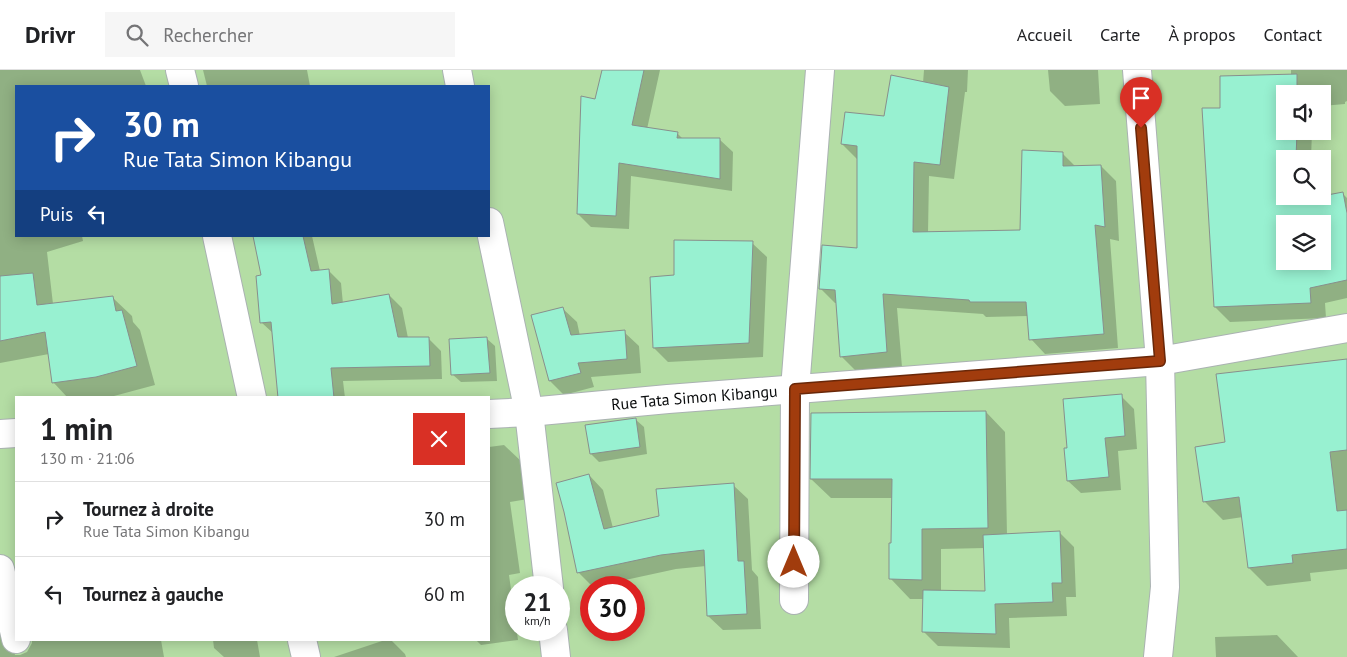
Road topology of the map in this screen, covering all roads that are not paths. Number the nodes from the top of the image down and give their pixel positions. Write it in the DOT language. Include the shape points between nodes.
graph roads {
  1 [pos="180,70"];
  2 [pos="457,70"];
  3 [pos="820,70"];
  4 [pos="1136,70"];
  5 [pos="184,85"];
  6 [pos="460,85"];
  7 [pos="490,227"];
  8 [pos="217,237"];
  9 [pos="1347,328"];
  10 [pos="1160,361"];
  11 [pos="795,389"];
  12 [pos="252,396"];
  13 [pos="529,412"];
  14 [pos="490,414"];
  15 [pos="15,433"];
  16 [pos="0,434"];
  17 [pos="0,570"];
  18 [pos="547,576"];
  19 [pos="794,600"];
  20 [pos="15,635"];
  21 [pos="16,641"];
  22 [pos="302,641"];
  23 [pos="554,641"];
  24 [pos="20,657"];
  25 [pos="306,657"];
  26 [pos="556,657"];
  27 [pos="1158,657"];
  1 -- 5 [label="street"];
  2 -- 6 [label="street"];
  3 -- 11 [label="street"];
  4 -- 10 [label="street"];
  7 -- 13 [label="street"];
  8 -- 12 [label="street"];
  9 -- 10 [label="street, Rue Tata Simon Kibangu"];
  10 -- 11 [label="street, Rue Tata Simon Kibangu"];
  10 -- 27 [label="street" via="1165,587"];
  11 -- 13 [label="street, Rue Tata Simon Kibangu"];
  11 -- 19 [label="street"];
  13 -- 14 [label="street, Rue Tata Simon Kibangu"];
  13 -- 18 [label="street"];
  15 -- 16 [label="street"];
  17 -- 20 [label="street"];
  21 -- 24 [label="street"];
  22 -- 25 [label="street"];
  23 -- 26 [label="street"];
}
